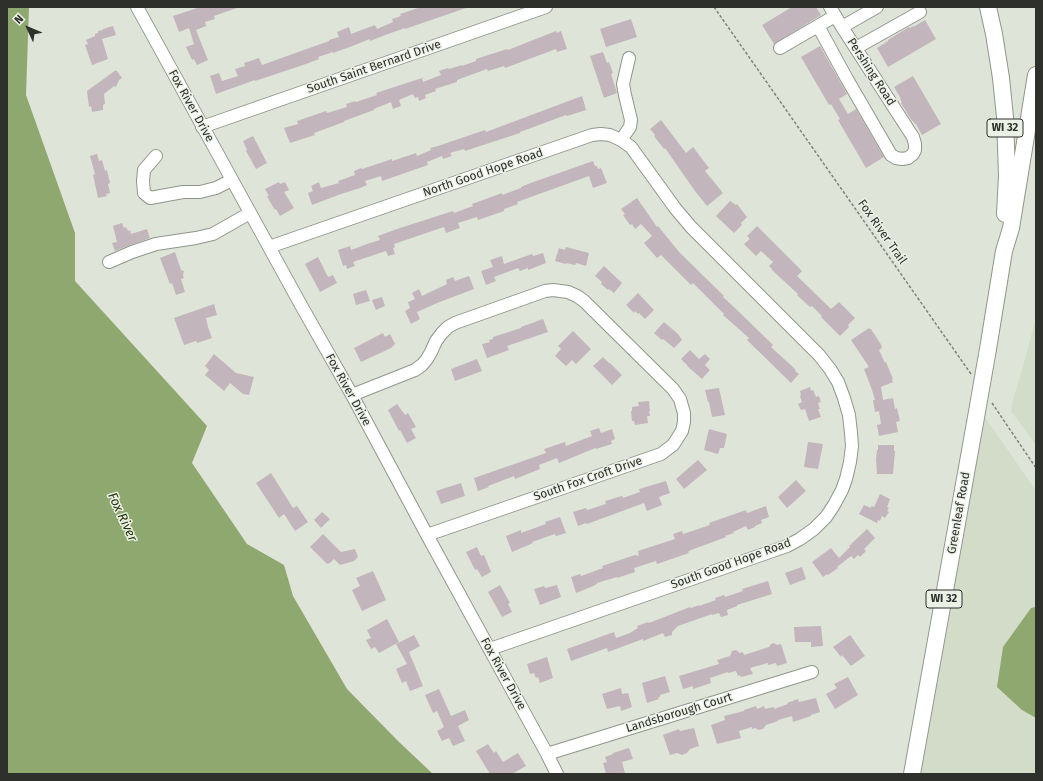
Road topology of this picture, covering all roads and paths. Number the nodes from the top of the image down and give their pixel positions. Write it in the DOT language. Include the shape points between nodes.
graph roads {
  1 [pos="137,7"];
  2 [pos="546,7"];
  3 [pos="714,7"];
  4 [pos="877,7"];
  5 [pos="988,7"];
  6 [pos="833,11"];
  7 [pos="920,12"];
  8 [pos="818,26"];
  9 [pos="842,28"];
  10 [pos="780,48"];
  11 [pos="856,48"];
  12 [pos="629,58"];
  13 [pos="1036,75"];
  14 [pos="202,127"];
  15 [pos="621,140"];
  16 [pos="156,156"];
  17 [pos="232,180"];
  18 [pos="671,203"];
  19 [pos="250,213"];
  20 [pos="269,247"];
  21 [pos="1004,251"];
  22 [pos="109,262"];
  23 [pos="973,377"];
  24 [pos="352,395"];
  25 [pos="990,401"];
  26 [pos="1036,468"];
  27 [pos="427,535"];
  28 [pos="490,649"];
  29 [pos="812,672"];
  30 [pos="547,754"];
  31 [pos="557,774"];
  32 [pos="912,774"];
  1 -- 14 [label="street, Fox River Drive"];
  2 -- 14 [label="street, South Saint Bernard Drive"];
  3 -- 23 [label="path, Fox River Trail"];
  4 -- 9 [label="street"];
  5 -- 21 [label="main road, WI 32" via="1001,78 1005,118 1007,176"];
  6 -- 8 [label="street"];
  6 -- 9 [label="street, Pershing Road"];
  7 -- 11 [label="street"];
  8 -- 10 [label="street"];
  8 -- 11 [label="street, Pershing Road" via="891,155 896,158 908,158 915,150 913,137"];
  9 -- 11 [label="street, Pershing Road"];
  12 -- 15 [label="street" via="623,84 631,120 630,127"];
  13 -- 21 [label="main road, WI 32" via="1011,228"];
  14 -- 17 [label="street, Fox River Drive"];
  15 -- 18 [label="street, North Good Hope Road" via="631,147"];
  15 -- 20 [label="street, North Good Hope Road" via="610,135 592,135"];
  16 -- 17 [label="street" via="144,170 144,193 150,198 183,192 200,192"];
  17 -- 19 [label="street, Fox River Drive"];
  18 -- 28 [label="street, South Good Hope Road" via="690,227 819,355 838,382 852,433 850,462 842,490 826,517 814,529 787,546"];
  19 -- 20 [label="street, Fox River Drive"];
  19 -- 22 [label="street" via="213,234 156,244"];
  20 -- 24 [label="street, Fox River Drive"];
  21 -- 32 [label="main road, Greenleaf Road / WI 32, bridge"];
  24 -- 27 [label="street, Fox River Drive"];
  24 -- 27 [label="street, South Fox Croft Drive" via="415,370 427,359 442,333 455,323 552,290 568,292 584,301 661,377 681,402 684,413 682,431 676,442 661,454"];
  25 -- 26 [label="path"];
  27 -- 28 [label="street, Fox River Drive"];
  28 -- 30 [label="street, Fox River Drive"];
  29 -- 30 [label="street, Landsborough Court"];
  30 -- 31 [label="street, Fox River Drive"];
}
